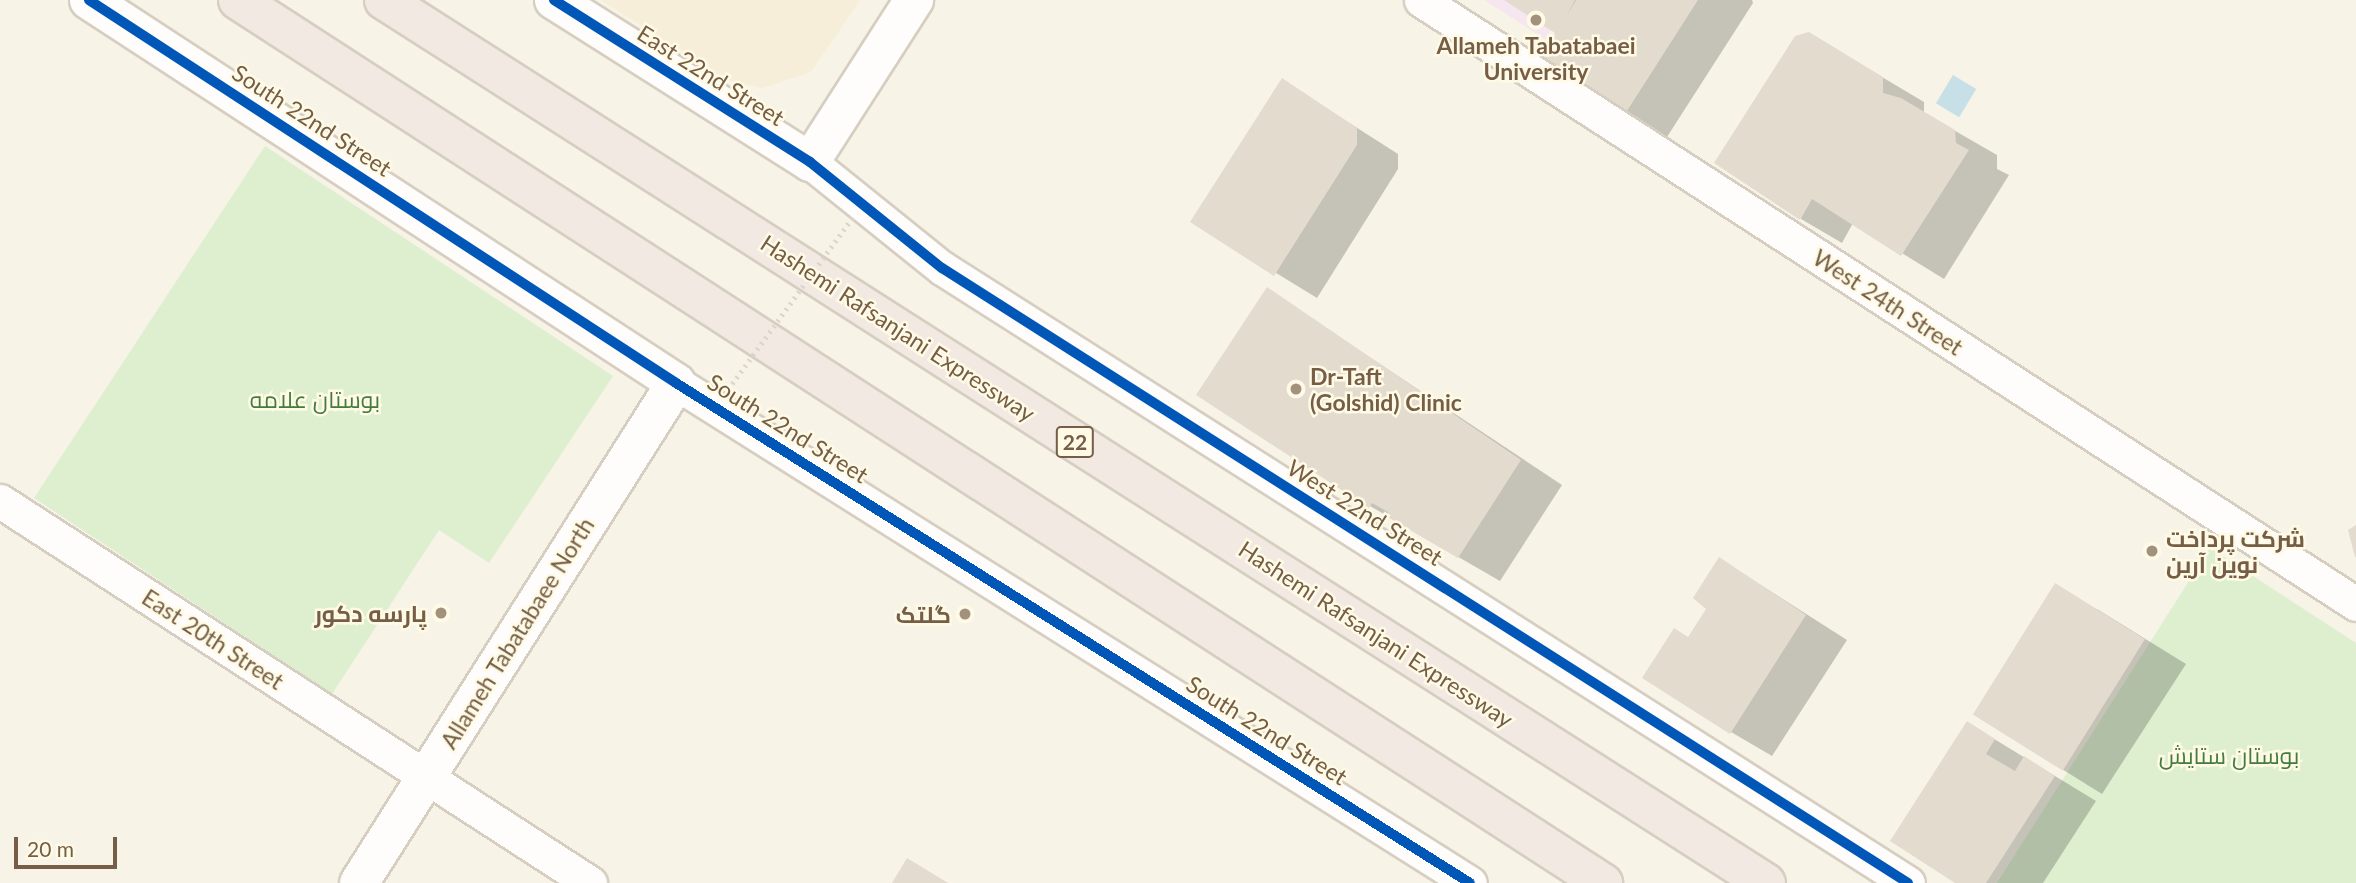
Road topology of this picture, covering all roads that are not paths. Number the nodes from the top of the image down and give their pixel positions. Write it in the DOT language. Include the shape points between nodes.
graph roads {
  1 [pos="89,0"];
  2 [pos="238,0"];
  3 [pos="384,0"];
  4 [pos="554,0"];
  5 [pos="914,0"];
  6 [pos="1421,0"];
  7 [pos="810,162"];
  8 [pos="676,383"];
  9 [pos="0,501"];
  10 [pos="2356,604"];
  11 [pos="426,777"];
  12 [pos="359,883"];
  13 [pos="590,883"];
  14 [pos="1470,883"];
  15 [pos="1603,883"];
  16 [pos="1766,883"];
  17 [pos="1908,883"];
  1 -- 8 [label="street, South 22nd Street"];
  2 -- 15 [label="highway"];
  3 -- 16 [label="highway, Hashemi Rafsanjani Expressway / 22"];
  4 -- 7 [label="street, East 22nd Street"];
  5 -- 7 [label="street"];
  6 -- 10 [label="street, West 24th Street"];
  7 -- 17 [label="street, West 22nd Street" via="942,268"];
  8 -- 11 [label="street, Allameh Tabatabaee North"];
  8 -- 14 [label="street, South 22nd Street"];
  9 -- 11 [label="street, East 20th Street"];
  11 -- 12 [label="street, Allameh Tabatabaee North"];
  11 -- 13 [label="street, East 20th Street"];
}
